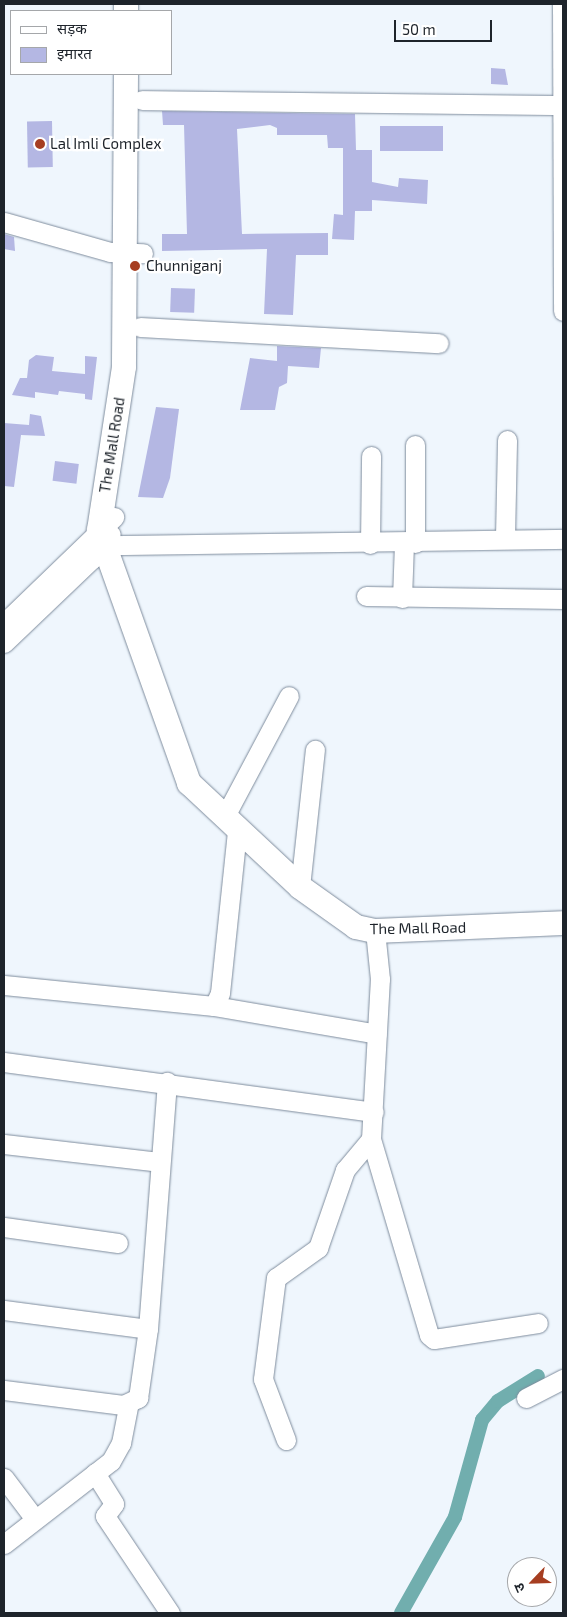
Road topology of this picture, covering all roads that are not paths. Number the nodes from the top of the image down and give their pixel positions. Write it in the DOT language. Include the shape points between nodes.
graph roads {
  1 [pos="562,4"];
  2 [pos="126,75"];
  3 [pos="142,75"];
  4 [pos="142,100"];
  5 [pos="563,106"];
  6 [pos="4,222"];
  7 [pos="135,253"];
  8 [pos="563,311"];
  9 [pos="140,327"];
  10 [pos="439,343"];
  11 [pos="507,440"];
  12 [pos="415,445"];
  13 [pos="371,456"];
  14 [pos="109,534"];
  15 [pos="505,537"];
  16 [pos="563,539"];
  17 [pos="409,543"];
  18 [pos="370,544"];
  19 [pos="366,596"];
  20 [pos="402,598"];
  21 [pos="563,599"];
  22 [pos="4,623"];
  23 [pos="4,643"];
  24 [pos="289,696"];
  25 [pos="315,750"];
  26 [pos="231,824"];
  27 [pos="300,887"];
  28 [pos="563,923"];
  29 [pos="375,931"];
  30 [pos="4,985"];
  31 [pos="214,1006"];
  32 [pos="377,1034"];
  33 [pos="4,1062"];
  34 [pos="167,1082"];
  35 [pos="374,1112"];
  36 [pos="371,1139"];
  37 [pos="4,1144"];
  38 [pos="159,1162"];
  39 [pos="4,1227"];
  40 [pos="118,1243"];
  41 [pos="4,1310"];
  42 [pos="538,1323"];
  43 [pos="148,1329"];
  44 [pos="563,1379"];
  45 [pos="4,1390"];
  46 [pos="526,1398"];
  47 [pos="128,1406"];
  48 [pos="286,1440"];
  49 [pos="95,1474"];
  50 [pos="4,1478"];
  51 [pos="35,1519"];
  52 [pos="4,1544"];
  53 [pos="170,1613"];
  1 -- 5 [label="street"];
  2 -- 7 [label="main road, The Mall Road"];
  3 -- 4 [label="main road, The Mall Road"];
  4 -- 5 [label="street"];
  4 -- 7 [label="main road, The Mall Road"];
  5 -- 8 [label="street"];
  6 -- 7 [label="street"];
  7 -- 9 [label="main road, The Mall Road"];
  7 -- 14 [label="main road, The Mall Road"];
  9 -- 10 [label="street"];
  9 -- 14 [label="main road, The Mall Road" via="138,370"];
  11 -- 15 [label="street"];
  12 -- 17 [label="street"];
  13 -- 18 [label="street"];
  14 -- 18 [label="street"];
  14 -- 22 [label="street"];
  14 -- 23 [label="street"];
  14 -- 26 [label="main road, The Mall Road" via="189,783"];
  15 -- 16 [label="street"];
  15 -- 17 [label="street"];
  17 -- 18 [label="street"];
  17 -- 20 [label="street"];
  19 -- 20 [label="street"];
  20 -- 21 [label="street"];
  24 -- 26 [label="street"];
  25 -- 27 [label="street"];
  26 -- 27 [label="main road, The Mall Road"];
  26 -- 31 [label="street" via="220,993"];
  27 -- 29 [label="main road, The Mall Road" via="337,917"];
  28 -- 29 [label="main road, The Mall Road"];
  29 -- 32 [label="street" via="380,979"];
  30 -- 31 [label="street"];
  31 -- 32 [label="street"];
  32 -- 35 [label="street"];
  33 -- 34 [label="street"];
  34 -- 35 [label="street"];
  34 -- 38 [label="street"];
  35 -- 36 [label="street"];
  36 -- 42 [label="street" via="429,1335 434,1339"];
  36 -- 48 [label="street" via="345,1170 318,1248 276,1278 263,1379"];
  37 -- 38 [label="street"];
  38 -- 43 [label="street"];
  39 -- 40 [label="street"];
  41 -- 43 [label="street"];
  43 -- 47 [label="street" via="139,1392"];
  44 -- 46 [label="street"];
  45 -- 47 [label="street"];
  47 -- 49 [label="street" via="117,1452"];
  49 -- 51 [label="street"];
  49 -- 53 [label="street" via="114,1504 105,1516"];
  50 -- 51 [label="street"];
  51 -- 52 [label="street"];
}
